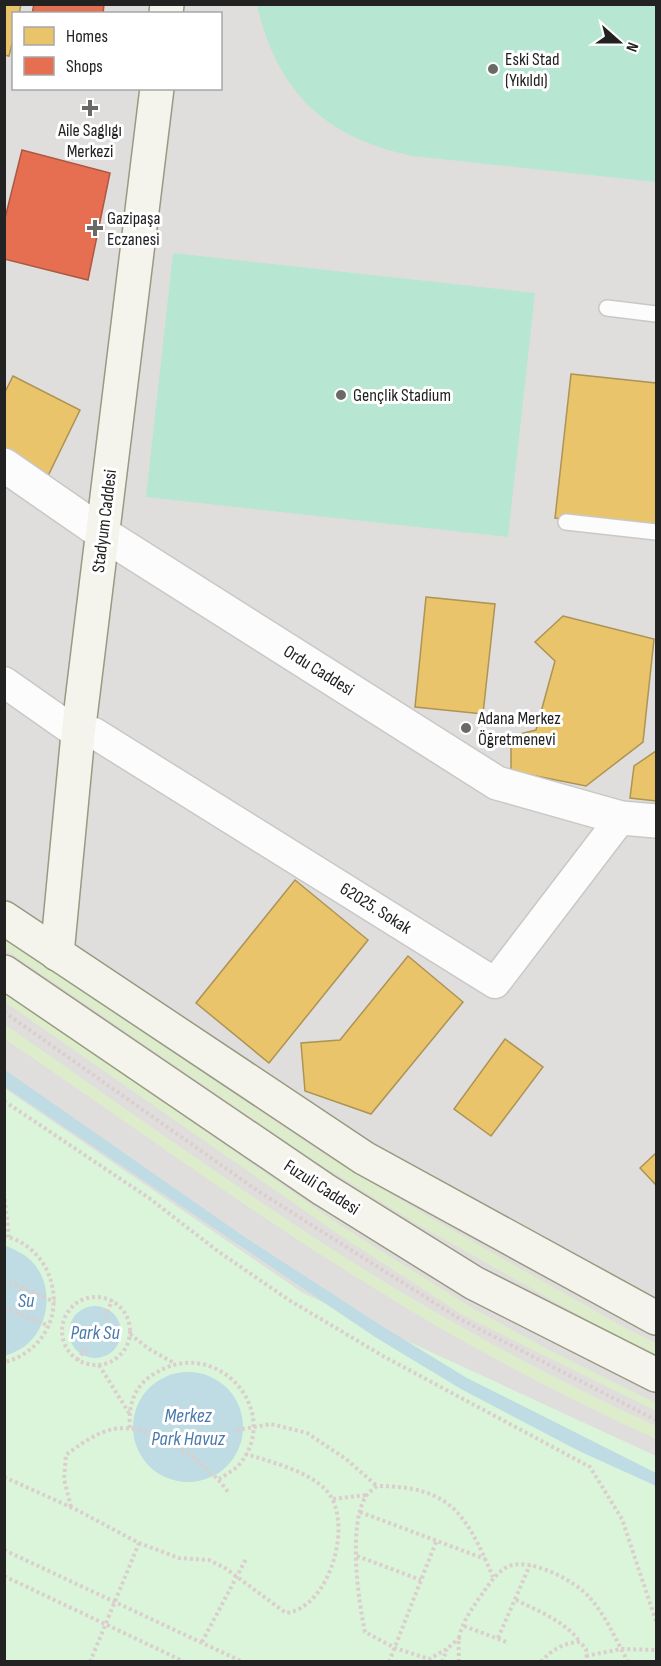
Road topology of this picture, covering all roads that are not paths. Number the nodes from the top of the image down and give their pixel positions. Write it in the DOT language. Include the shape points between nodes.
graph roads {
  1 [pos="157,90"];
  2 [pos="607,308"];
  3 [pos="657,314"];
  4 [pos="4,465"];
  5 [pos="566,522"];
  6 [pos="657,532"];
  7 [pos="102,533"];
  8 [pos="4,682"];
  9 [pos="78,734"];
  10 [pos="621,818"];
  11 [pos="657,821"];
  12 [pos="4,918"];
  13 [pos="57,954"];
  14 [pos="4,972"];
  15 [pos="657,1318"];
  16 [pos="657,1375"];
  1 -- 7 [label="main road, Stadyum Caddesi"];
  2 -- 3 [label="lane"];
  4 -- 7 [label="street, Ordu Caddesi"];
  5 -- 6 [label="lane"];
  7 -- 9 [label="main road, Stadyum Caddesi"];
  7 -- 10 [label="street, Ordu Caddesi" via="497,783"];
  8 -- 9 [label="street"];
  9 -- 10 [label="street, 62025. Sokak" via="94,733 495,983"];
  9 -- 13 [label="main road, Stadyum Caddesi"];
  10 -- 11 [label="street, Ordu Caddesi"];
  12 -- 13 [label="main road"];
  13 -- 15 [label="main road" via="364,1158"];
  14 -- 16 [label="main road, Fuzuli Caddesi" via="323,1189 474,1283"];
}
